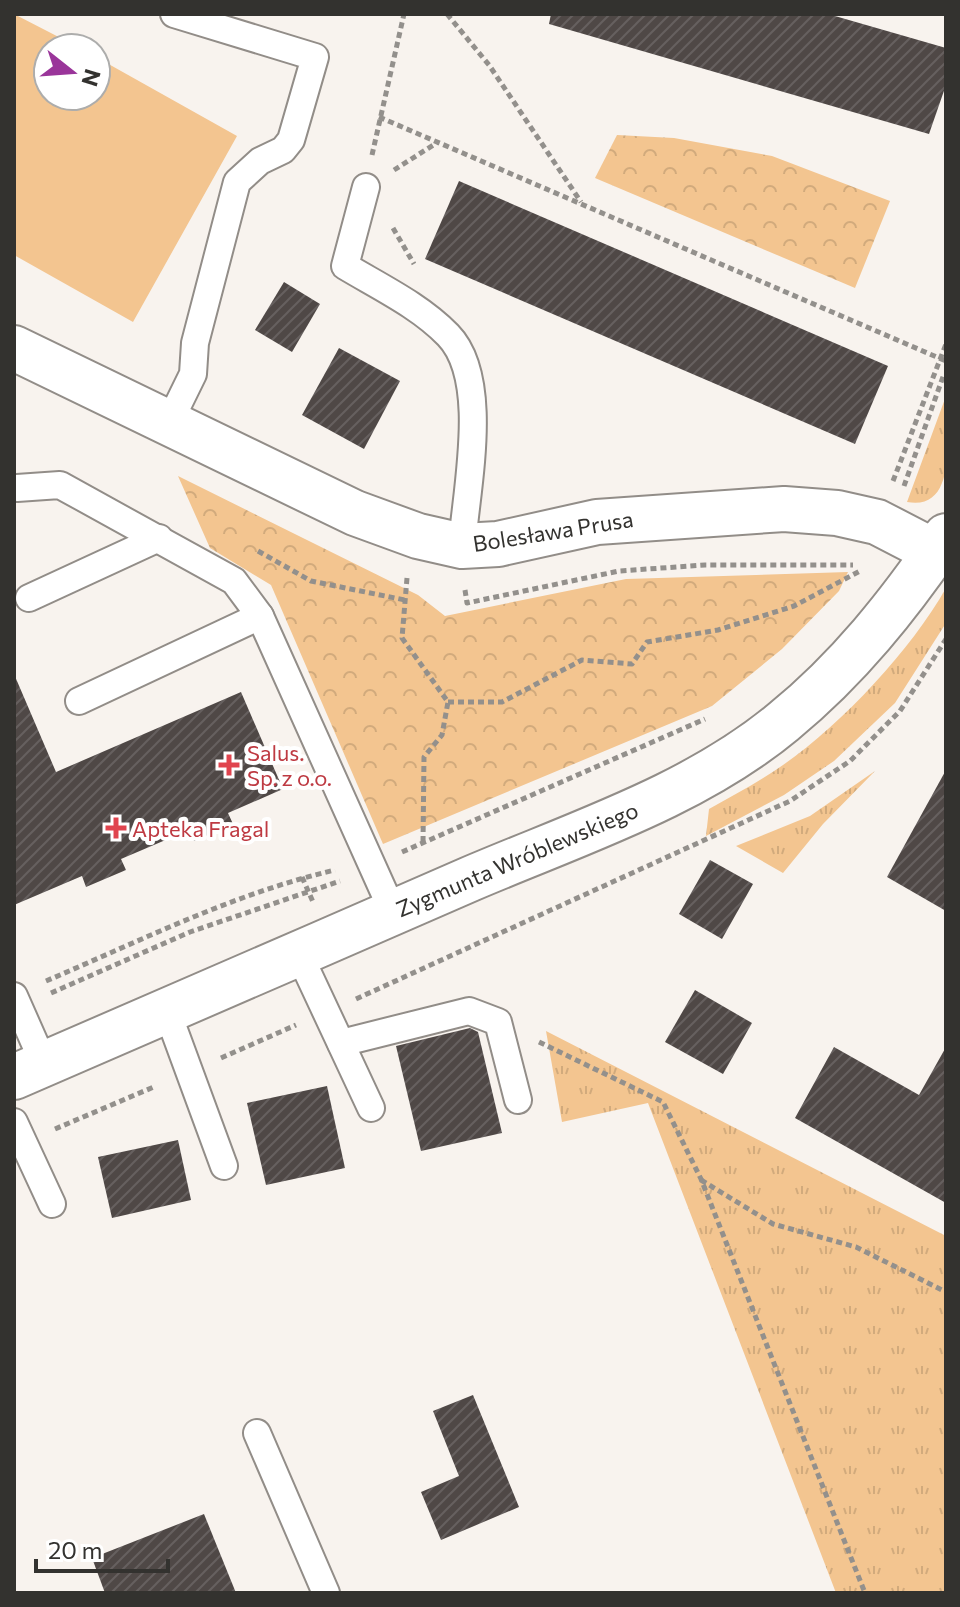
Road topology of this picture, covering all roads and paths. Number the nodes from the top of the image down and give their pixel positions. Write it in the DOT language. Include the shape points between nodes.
graph roads {
  1 [pos="174,14"];
  2 [pos="404,14"];
  3 [pos="447,14"];
  4 [pos="379,117"];
  5 [pos="438,142"];
  6 [pos="366,187"];
  7 [pos="582,204"];
  8 [pos="428,317"];
  9 [pos="946,344"];
  10 [pos="14,348"];
  11 [pos="943,360"];
  12 [pos="945,373"];
  13 [pos="169,423"];
  14 [pos="17,488"];
  15 [pos="882,525"];
  16 [pos="159,538"];
  17 [pos="245,544"];
  18 [pos="941,544"];
  19 [pos="462,546"];
  20 [pos="860,571"];
  21 [pos="856,580"];
  22 [pos="29,598"];
  23 [pos="405,600"];
  24 [pos="260,616"];
  25 [pos="946,639"];
  26 [pos="79,701"];
  27 [pos="448,702"];
  28 [pos="718,714"];
  29 [pos="372,867"];
  30 [pos="393,912"];
  31 [pos="299,954"];
  32 [pos="42,983"];
  33 [pos="16,1002"];
  34 [pos="167,1011"];
  35 [pos="326,1012"];
  36 [pos="498,1022"];
  37 [pos="341,1043"];
  38 [pos="29,1070"];
  39 [pos="189,1071"];
  40 [pos="518,1100"];
  41 [pos="371,1108"];
  42 [pos="19,1132"];
  43 [pos="224,1166"];
  44 [pos="701,1179"];
  45 [pos="52,1204"];
  46 [pos="946,1292"];
  47 [pos="257,1433"];
  48 [pos="326,1593"];
  49 [pos="865,1593"];
  1 -- 13 [label="lane" via="315,57 291,140 237,182 195,343 193,374"];
  2 -- 4 [label="path"];
  3 -- 7 [label="path" via="489,65"];
  4 -- 5 [label="path"];
  4 -- 6 [label="path"];
  5 -- 6 [label="path"];
  5 -- 7 [label="path"];
  6 -- 8 [label="path" via="430,296"];
  6 -- 8 [label="lane" via="345,266"];
  7 -- 11 [label="path"];
  8 -- 19 [label="lane" via="451,338 464,362 473,403"];
  9 -- 11 [label="path"];
  10 -- 13 [label="street, Bolesława Prusa"];
  11 -- 15 [label="path"];
  12 -- 15 [label="path"];
  13 -- 19 [label="street, Bolesława Prusa" via="355,513"];
  14 -- 16 [label="lane" via="60,485"];
  15 -- 18 [label="street, Bolesława Prusa"];
  15 -- 19 [label="street, Bolesława Prusa" via="837,513 784,509 666,514"];
  15 -- 20 [label="path"];
  16 -- 22 [label="lane"];
  16 -- 24 [label="lane" via="234,581"];
  17 -- 23 [label="path" via="311,581"];
  18 -- 30 [label="street, Zygmunta Wróblewskiego" via="842,670 781,724 722,764 613,818"];
  20 -- 21 [label="path"];
  20 -- 27 [label="path" via="794,606 718,630 647,642 632,664 582,660 502,702"];
  24 -- 26 [label="lane"];
  24 -- 29 [label="lane"];
  25 -- 35 [label="path" via="900,711 850,761 790,801"];
  28 -- 29 [label="path"];
  29 -- 30 [label="lane"];
  29 -- 32 [label="path" via="302,877"];
  29 -- 33 [label="path"];
  30 -- 31 [label="street, Zygmunta Wróblewskiego"];
  31 -- 34 [label="street, Zygmunta Wróblewskiego"];
  31 -- 35 [label="lane"];
  33 -- 38 [label="lane"];
  34 -- 38 [label="street, Zygmunta Wróblewskiego"];
  34 -- 39 [label="lane"];
  35 -- 37 [label="lane"];
  35 -- 39 [label="path"];
  36 -- 37 [label="lane" via="469,1011"];
  36 -- 40 [label="lane"];
  36 -- 44 [label="path" via="663,1102"];
  37 -- 41 [label="lane"];
  39 -- 42 [label="path"];
  39 -- 43 [label="lane"];
  42 -- 45 [label="lane"];
  44 -- 46 [label="path" via="773,1224 856,1247"];
  44 -- 49 [label="path"];
  47 -- 48 [label="lane"];
}
